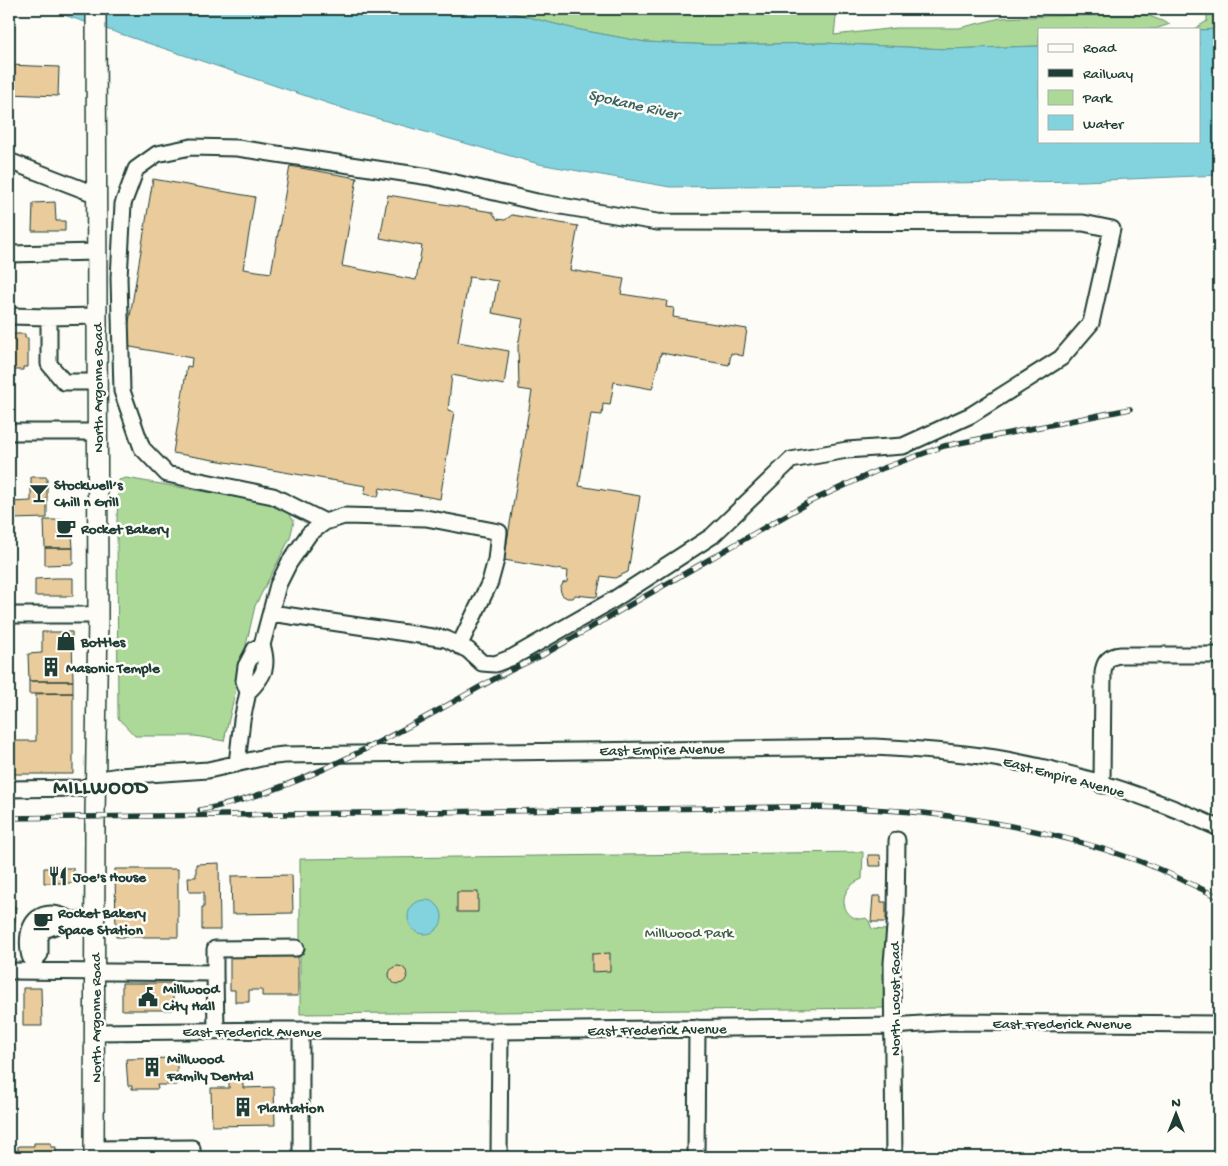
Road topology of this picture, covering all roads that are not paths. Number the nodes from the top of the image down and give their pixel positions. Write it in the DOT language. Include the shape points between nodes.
graph roads {
  1 [pos="96,9"];
  2 [pos="9,161"];
  3 [pos="97,195"];
  4 [pos="97,252"];
  5 [pos="9,254"];
  6 [pos="9,316"];
  7 [pos="97,316"];
  8 [pos="49,317"];
  9 [pos="97,382"];
  10 [pos="9,432"];
  11 [pos="98,432"];
  12 [pos="325,522"];
  13 [pos="271,613"];
  14 [pos="9,615"];
  15 [pos="98,615"];
  16 [pos="460,646"];
  17 [pos="1219,655"];
  18 [pos="237,764"];
  19 [pos="96,783"];
  20 [pos="1102,785"];
  21 [pos="9,790"];
  22 [pos="1219,828"];
  23 [pos="897,840"];
  24 [pos="95,920"];
  25 [pos="296,948"];
  26 [pos="34,966"];
  27 [pos="9,970"];
  28 [pos="95,972"];
  29 [pos="215,973"];
  30 [pos="1219,1024"];
  31 [pos="893,1026"];
  32 [pos="697,1028"];
  33 [pos="301,1030"];
  34 [pos="216,1031"];
  35 [pos="500,1031"];
  36 [pos="95,1032"];
  37 [pos="94,1153"];
  38 [pos="118,1153"];
  39 [pos="192,1157"];
  40 [pos="301,1157"];
  41 [pos="499,1157"];
  42 [pos="696,1157"];
  43 [pos="894,1157"];
  1 -- 3 [label="main road, North Argonne Road"];
  2 -- 3 [label="street"];
  3 -- 4 [label="main road, North Argonne Road"];
  4 -- 5 [label="street"];
  4 -- 7 [label="main road, North Argonne Road"];
  6 -- 8 [label="street"];
  7 -- 8 [label="street"];
  7 -- 9 [label="main road, North Argonne Road"];
  8 -- 9 [label="street" via="49,364 64,382"];
  9 -- 11 [label="main road, North Argonne Road"];
  10 -- 11 [label="street"];
  11 -- 15 [label="main road, North Argonne Road"];
  12 -- 13 [label="street" via="309,534 289,563 278,586"];
  12 -- 16 [label="street" via="344,516 426,518 499,532 490,582"];
  12 -- 16 [label="street" via="273,496 167,474 142,448 122,391 119,278 123,204 136,169 157,154 191,147 237,148 430,177 538,202 657,222 1083,223 1112,229 1091,323 1061,358 971,415 903,446 847,450 791,460 712,536 612,600 513,657 495,664 482,663"];
  13 -- 16 [label="street" via="446,639"];
  13 -- 18 [label="street" via="262,645 265,667 260,679 248,692"];
  14 -- 15 [label="street"];
  15 -- 19 [label="main road, North Argonne Road"];
  17 -- 20 [label="street" via="1121,654 1108,659 1103,673"];
  18 -- 19 [label="street, East Empire Avenue" via="197,772 119,776"];
  18 -- 20 [label="street, East Empire Avenue" via="284,754 874,747 996,758"];
  19 -- 21 [label="street, East Empire Avenue" via="74,789"];
  19 -- 24 [label="main road, North Argonne Road"];
  20 -- 22 [label="street, East Empire Avenue" via="1164,805"];
  23 -- 31 [label="street, North Locust Road"];
  24 -- 26 [label="street" via="72,920 44,930 40,937 40,954"];
  24 -- 28 [label="main road, North Argonne Road"];
  25 -- 29 [label="street" via="215,949"];
  26 -- 27 [label="street"];
  26 -- 28 [label="street"];
  28 -- 29 [label="street"];
  28 -- 36 [label="main road, North Argonne Road"];
  29 -- 34 [label="street"];
  30 -- 31 [label="street, East Frederick Avenue" via="950,1022"];
  31 -- 32 [label="street, East Frederick Avenue"];
  31 -- 43 [label="street, North Locust Road"];
  32 -- 35 [label="street, East Frederick Avenue"];
  32 -- 42 [label="street"];
  33 -- 34 [label="street, East Frederick Avenue"];
  33 -- 35 [label="street, East Frederick Avenue"];
  33 -- 40 [label="street"];
  34 -- 36 [label="street, East Frederick Avenue"];
  35 -- 41 [label="street"];
  36 -- 37 [label="main road, North Argonne Road"];
  37 -- 38 [label="street"];
  38 -- 39 [label="street" via="192,1148"];
}
